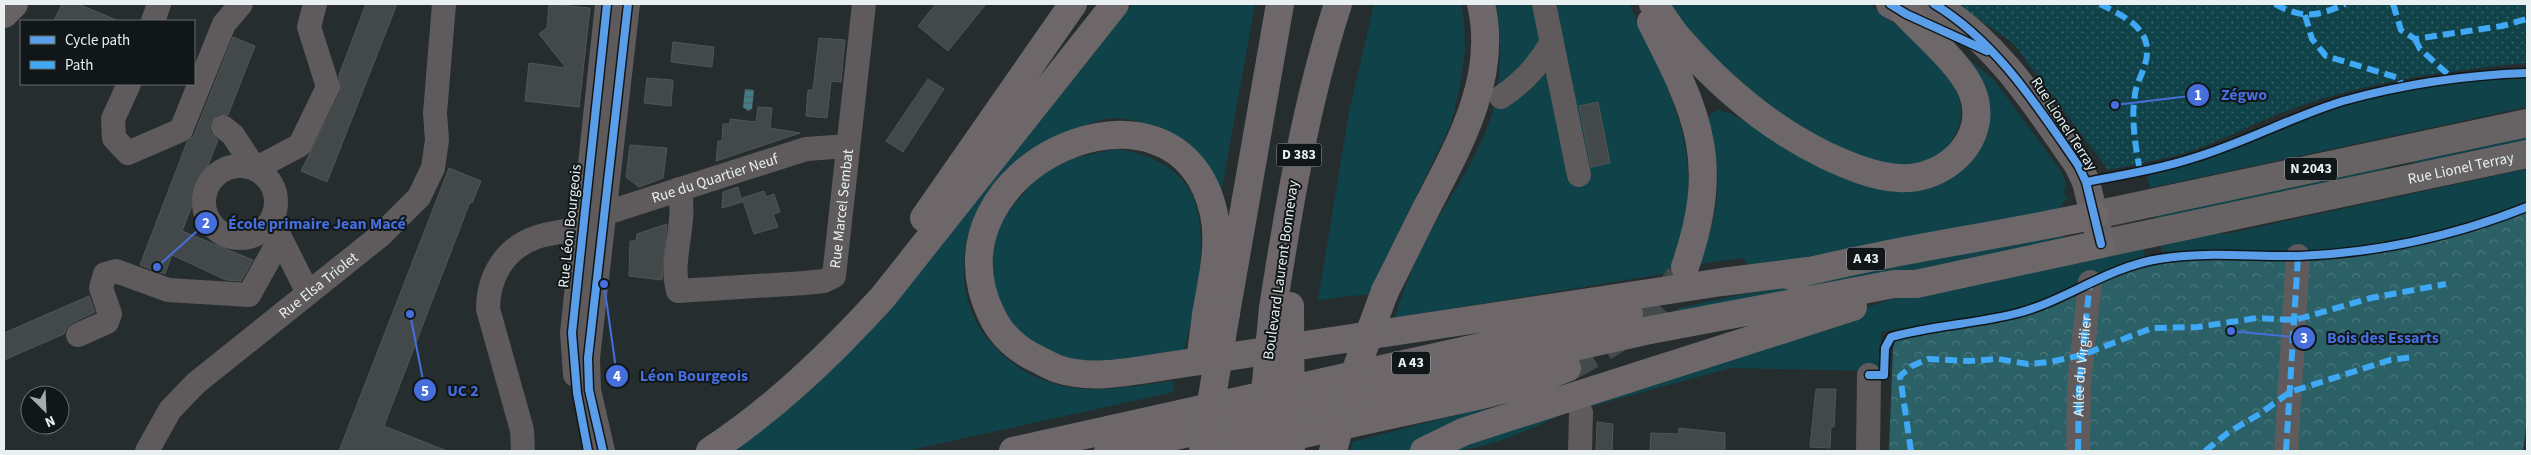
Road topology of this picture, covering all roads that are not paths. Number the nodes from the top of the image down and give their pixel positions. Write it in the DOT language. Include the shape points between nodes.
graph roads {
  1 [pos="14,4"];
  2 [pos="159,4"];
  3 [pos="241,4"];
  4 [pos="315,4"];
  5 [pos="444,4"];
  6 [pos="607,4"];
  7 [pos="628,4"];
  8 [pos="864,4"];
  9 [pos="1073,4"];
  10 [pos="1115,4"];
  11 [pos="1280,4"];
  12 [pos="1338,4"];
  13 [pos="1481,4"];
  14 [pos="1544,4"];
  15 [pos="1643,4"];
  16 [pos="1653,4"];
  17 [pos="1934,4"];
  18 [pos="1898,9"];
  19 [pos="4,14"];
  20 [pos="153,20"];
  21 [pos="1552,42"];
  22 [pos="1996,55"];
  23 [pos="129,85"];
  24 [pos="1501,97"];
  25 [pos="2527,114"];
  26 [pos="2527,123"];
  27 [pos="223,127"];
  28 [pos="848,146"];
  29 [pos="2527,154"];
  30 [pos="2527,166"];
  31 [pos="255,169"];
  32 [pos="1579,175"];
  33 [pos="679,190"];
  34 [pos="2186,196"];
  35 [pos="2095,215"];
  36 [pos="594,220"];
  37 [pos="2199,223"];
  38 [pos="276,229"];
  39 [pos="2101,244"];
  40 [pos="2298,256"];
  41 [pos="1685,267"];
  42 [pos="1808,271"];
  43 [pos="2090,282"];
  44 [pos="1916,284"];
  45 [pos="308,293"];
  46 [pos="1282,307"];
  47 [pos="1216,314"];
  48 [pos="78,335"];
  49 [pos="1567,368"];
  50 [pos="1870,375"];
  51 [pos="1581,413"];
  52 [pos="147,451"];
  53 [pos="523,451"];
  54 [pos="588,451"];
  55 [pos="603,451"];
  56 [pos="690,451"];
  57 [pos="710,451"];
  58 [pos="1013,451"];
  59 [pos="1108,451"];
  60 [pos="1192,451"];
  61 [pos="1203,451"];
  62 [pos="1226,451"];
  63 [pos="1263,451"];
  64 [pos="1291,451"];
  65 [pos="1333,451"];
  66 [pos="1424,451"];
  67 [pos="1580,451"];
  68 [pos="1868,451"];
  69 [pos="2078,451"];
  70 [pos="2286,451"];
  1 -- 19 [label="main road"];
  2 -- 20 [label="street"];
  3 -- 23 [label="street" via="224,24 181,130 128,153 114,138 113,119"];
  4 -- 31 [label="street" via="309,27 328,86 300,144"];
  5 -- 45 [label="street, Rue Elsa Triolet" via="436,113 438,140 433,168 426,184 396,223"];
  6 -- 36 [label="street, Rue Léon Bourgeois"];
  7 -- 36 [label="street, Rue Léon Bourgeois"];
  8 -- 28 [label="street, Rue Marcel Sembat"];
  9 -- 56 [label="highway" via="874,285 795,370 757,404"];
  10 -- 57 [label="highway" via="858,325 802,381 763,414"];
  11 -- 47 [label="highway, D 383"];
  12 -- 46 [label="highway, Boulevard Laurent Bonnevay / D 383" via="1322,55 1292,186"];
  13 -- 65 [label="highway, bridge" via="1484,46 1472,116 1385,292 1351,383"];
  14 -- 21 [label="street"];
  15 -- 41 [label="highway" via="1683,85 1702,152 1702,208"];
  16 -- 18 [label="highway" via="1678,38 1717,81 1762,118 1801,143 1859,169 1899,178 1919,178 1959,157 1970,140 1976,102 1965,77"];
  17 -- 22 [label="main road, Rue Lionel Terray" via="1956,17"];
  18 -- 22 [label="main road, Rue Lionel Terray"];
  21 -- 24 [label="street" via="1539,64 1519,85"];
  21 -- 32 [label="street"];
  22 -- 35 [label="main road, Rue Lionel Terray" via="2020,82 2078,165"];
  25 -- 34 [label="street" via="2210,181"];
  26 -- 34 [label="main road, Rue Lionel Terray / N 2043"];
  27 -- 31 [label="street" via="233,135"];
  28 -- 33 [label="street, Rue du Quartier Neuf" via="806,150"];
  28 -- 33 [label="street, Rue Marcel Sembat" via="834,276 824,281 678,291 675,278 683,206"];
  29 -- 37 [label="main road, Rue Lionel Terray / N 2043"];
  30 -- 37 [label="street" via="2225,230"];
  31 -- 38 [label="street" via="272,185 276,196"];
  31 -- 38 [label="street" via="232,167 212,179 204,196 205,214 220,232 237,238 254,235 265,228"];
  33 -- 36 [label="street, Rue du Quartier Neuf"];
  34 -- 35 [label="main road, Rue Lionel Terray / N 2043"];
  35 -- 39 [label="main road"];
  35 -- 42 [label="highway, A 43"];
  36 -- 53 [label="street, Rue du Quartier Neuf" via="536,237 513,251 500,263 490,289 488,309 522,430"];
  36 -- 54 [label="street, Rue Léon Bourgeois" via="572,333 576,393"];
  36 -- 55 [label="street, Rue Léon Bourgeois" via="589,390"];
  37 -- 39 [label="main road, Rue Lionel Terray / N 2043"];
  38 -- 45 [label="street"];
  38 -- 48 [label="street" via="249,296 168,290 116,271 105,274 101,288 110,314 107,322"];
  39 -- 44 [label="highway, A 43"];
  40 -- 70 [label="street"];
  42 -- 47 [label="highway" via="1111,373 1080,373 1058,369 1022,351 1003,334 980,287 979,255 988,219 1010,185 1054,151 1108,134 1151,138 1176,152 1203,185 1214,215"];
  42 -- 58 [label="highway, A 43"];
  43 -- 69 [label="street, Allée du Virgilier" via="2079,384"];
  44 -- 59 [label="highway, A 43" via="1894,284 1645,331"];
  44 -- 66 [label="highway" via="1472,429"];
  45 -- 52 [label="street, Rue Elsa Triolet" via="214,367 178,401 163,420"];
  46 -- 63 [label="highway, Boulevard Laurent Bonnevay / D 383, bridge" via="1264,403"];
  46 -- 64 [label="highway, bridge"];
  47 -- 60 [label="highway, bridge"];
  47 -- 61 [label="highway, D 383, bridge"];
  49 -- 62 [label="highway" via="1486,394"];
  50 -- 68 [label="street"];
  51 -- 67 [label="street"];
}
